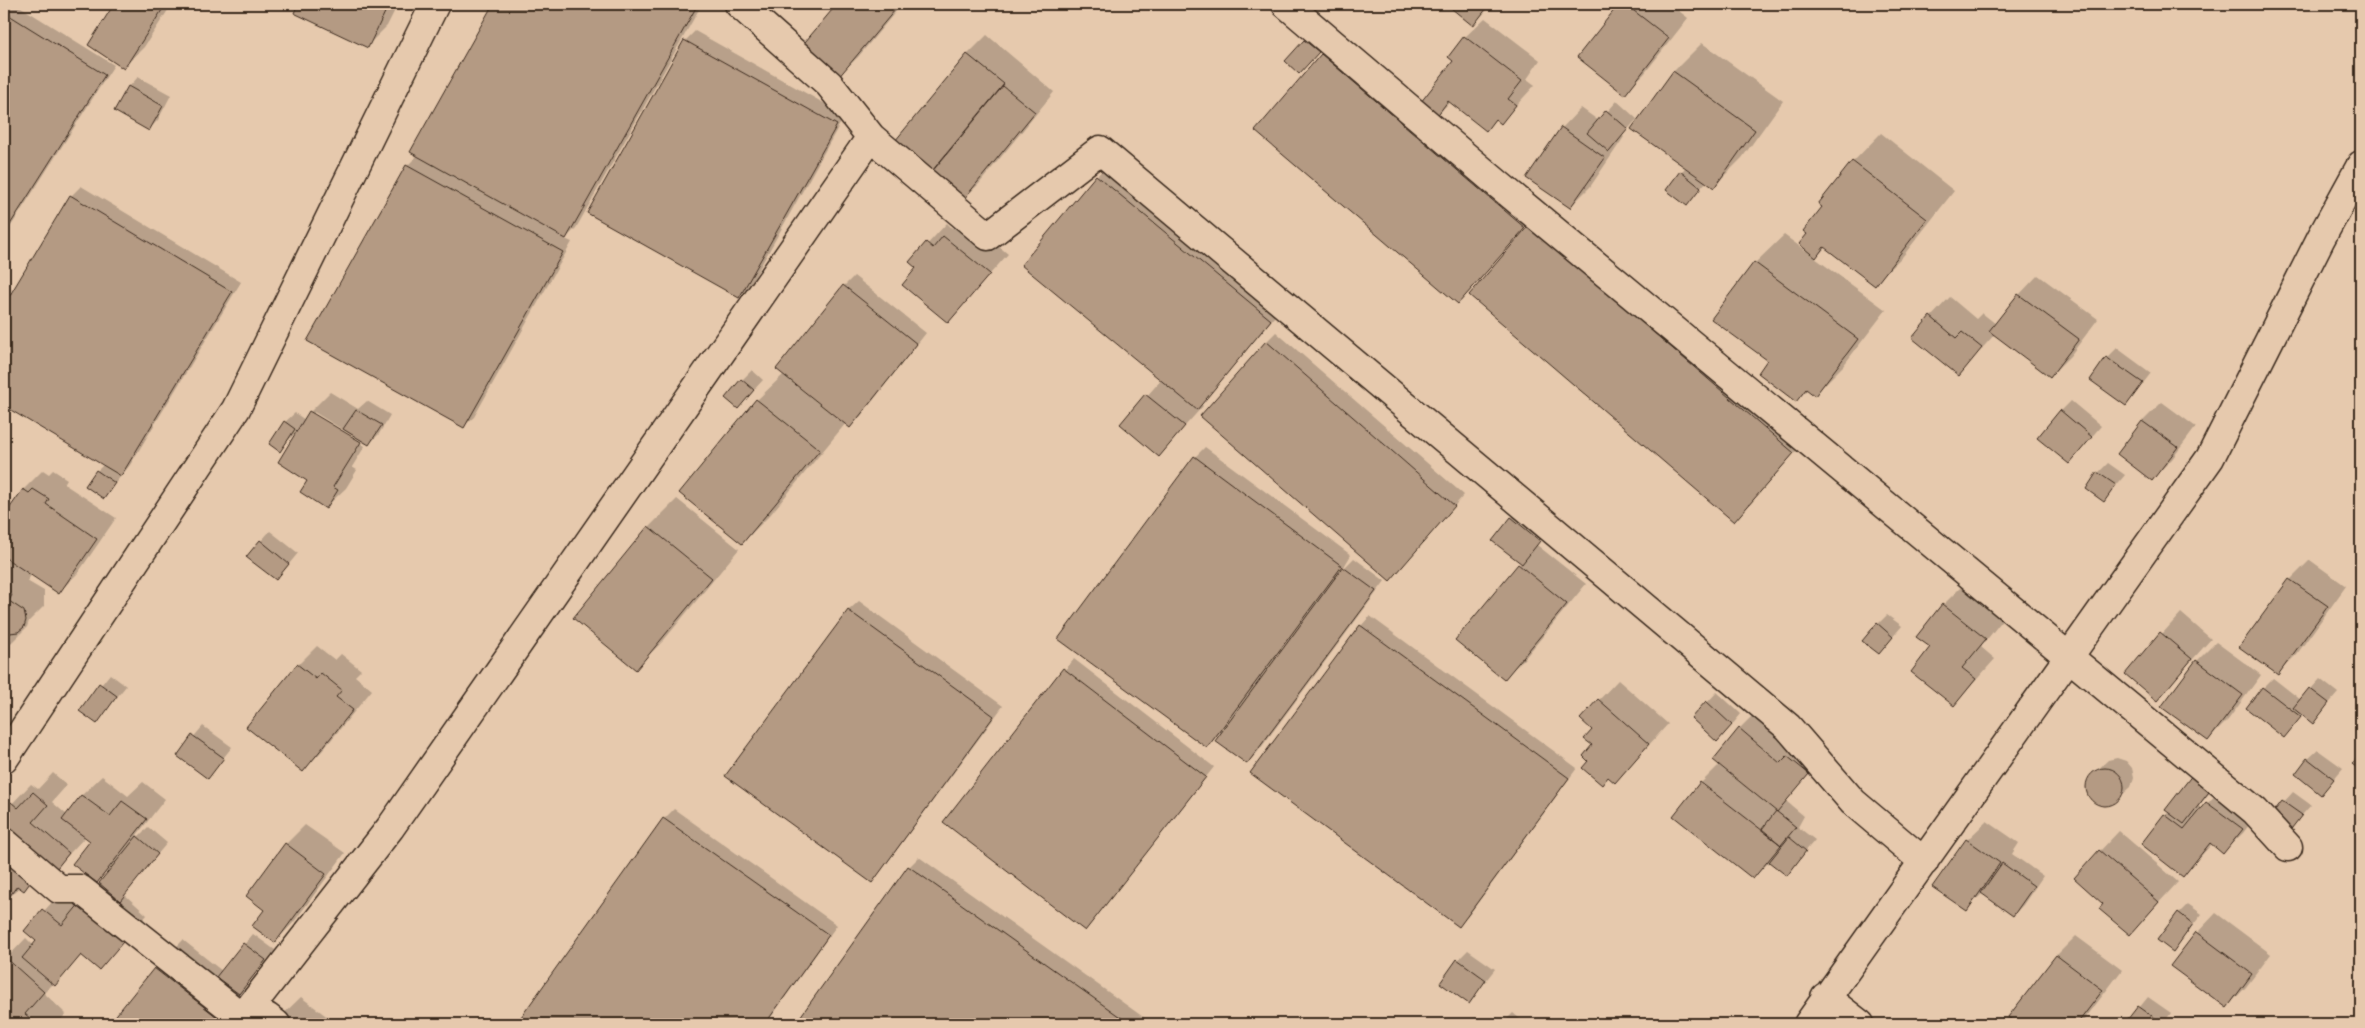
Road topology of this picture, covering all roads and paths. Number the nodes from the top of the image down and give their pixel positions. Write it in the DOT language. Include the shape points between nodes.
graph roads {
  1 [pos="435,4"];
  2 [pos="739,4"];
  3 [pos="1286,4"];
  4 [pos="871,137"];
  5 [pos="2361,165"];
  6 [pos="2069,656"];
  7 [pos="4,759"];
  8 [pos="4,842"];
  9 [pos="2288,847"];
  10 [pos="1924,862"];
  11 [pos="1826,997"];
  12 [pos="239,1021"];
  13 [pos="276,1024"];
  14 [pos="1808,1024"];
  15 [pos="1860,1024"];
  1 -- 7 [label="street" via="236,409"];
  2 -- 4 [label="street" via="829,84"];
  3 -- 6 [label="street" via="1498,184"];
  4 -- 10 [label="street" via="988,236 1100,150 1788,727 1853,802"];
  4 -- 12 [label="street" via="390,828"];
  5 -- 6 [label="street" via="2210,458"];
  6 -- 9 [label="street" via="2255,811"];
  6 -- 10 [label="street"];
  8 -- 12 [label="street" via="59,889 80,889"];
  10 -- 11 [label="street"];
  11 -- 14 [label="street"];
  11 -- 15 [label="street"];
  12 -- 13 [label="street" via="267,1017"];
}
